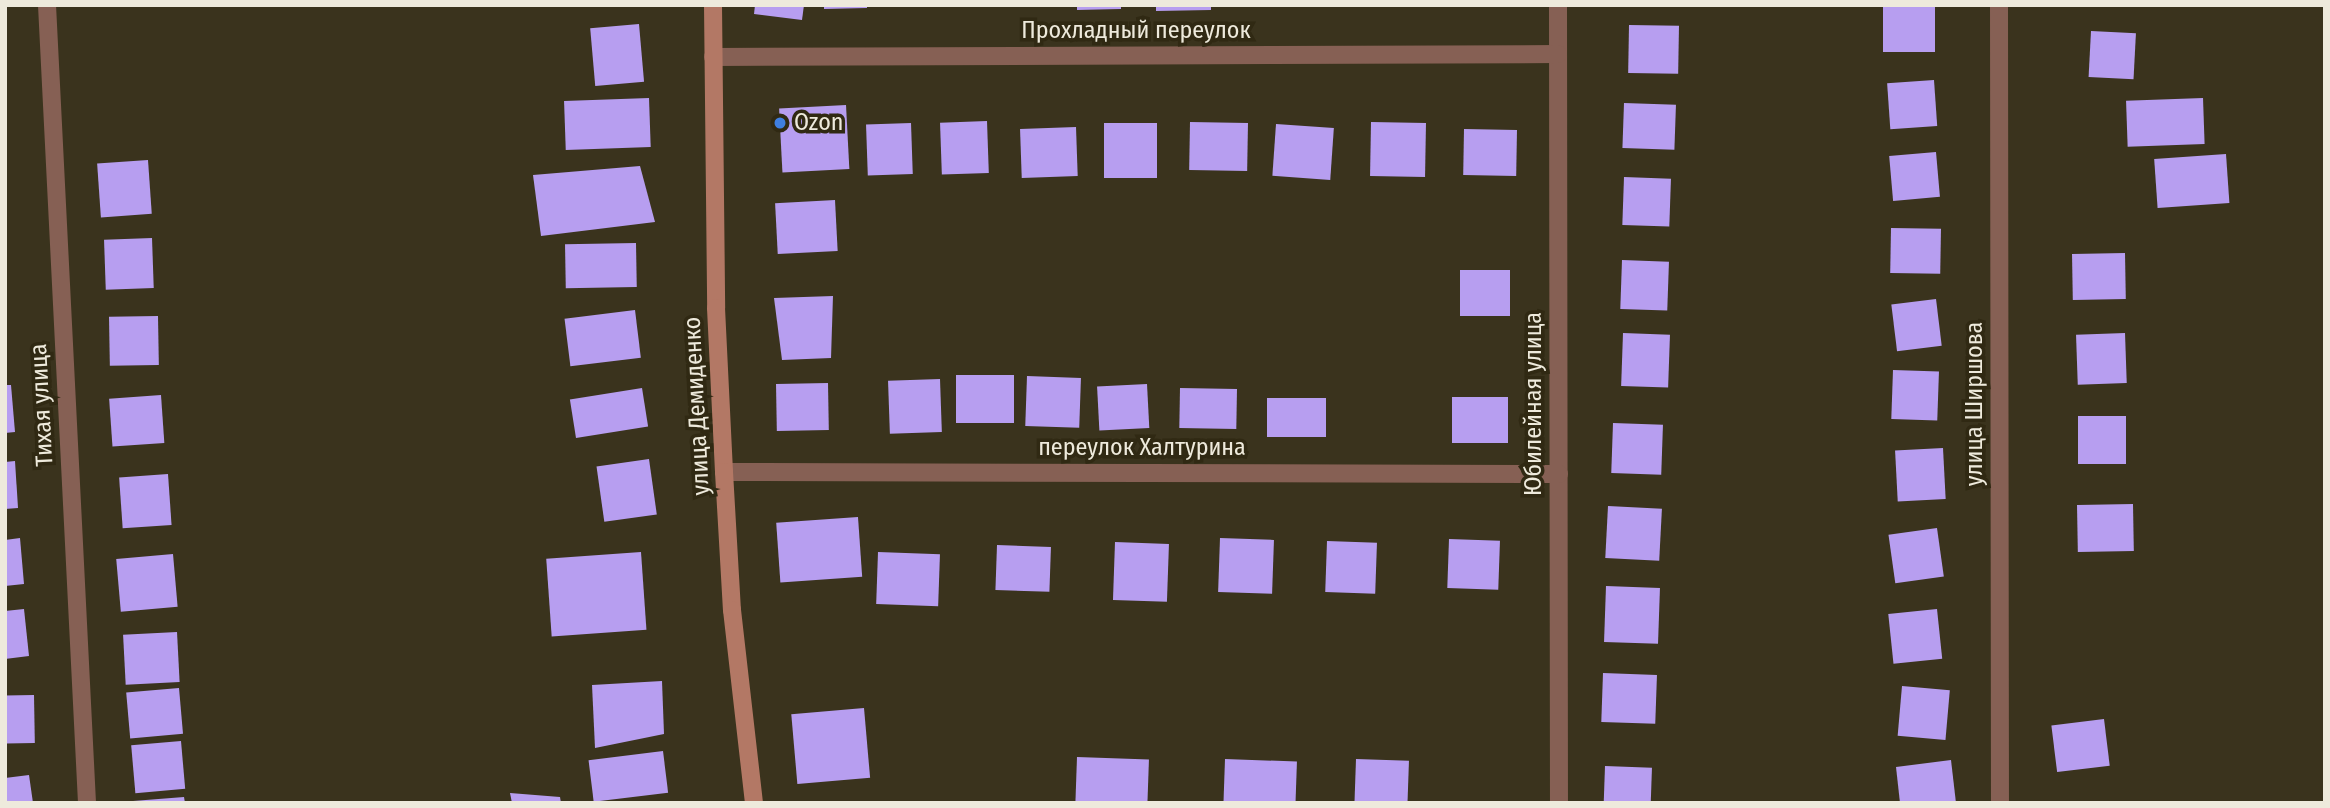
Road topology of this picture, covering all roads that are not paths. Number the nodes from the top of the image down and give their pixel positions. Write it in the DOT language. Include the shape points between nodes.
graph roads {
  1 [pos="47,5"];
  2 [pos="713,5"];
  3 [pos="1558,5"];
  4 [pos="1999,5"];
  5 [pos="1558,54"];
  6 [pos="713,57"];
  7 [pos="724,472"];
  8 [pos="1559,474"];
  9 [pos="87,803"];
  10 [pos="754,803"];
  11 [pos="1559,803"];
  12 [pos="2000,803"];
  1 -- 9 [label="street, Тихая улица"];
  2 -- 6 [label="main road, улица Демиденко"];
  3 -- 5 [label="street, Юбилейная улица"];
  4 -- 12 [label="street, улица Ширшова"];
  5 -- 6 [label="street, Прохладный переулок"];
  5 -- 8 [label="street, Юбилейная улица"];
  6 -- 7 [label="main road, улица Демиденко"];
  7 -- 8 [label="street, переулок Халтурина"];
  7 -- 10 [label="main road, улица Демиденко" via="732,610"];
  8 -- 11 [label="street, Юбилейная улица"];
}
